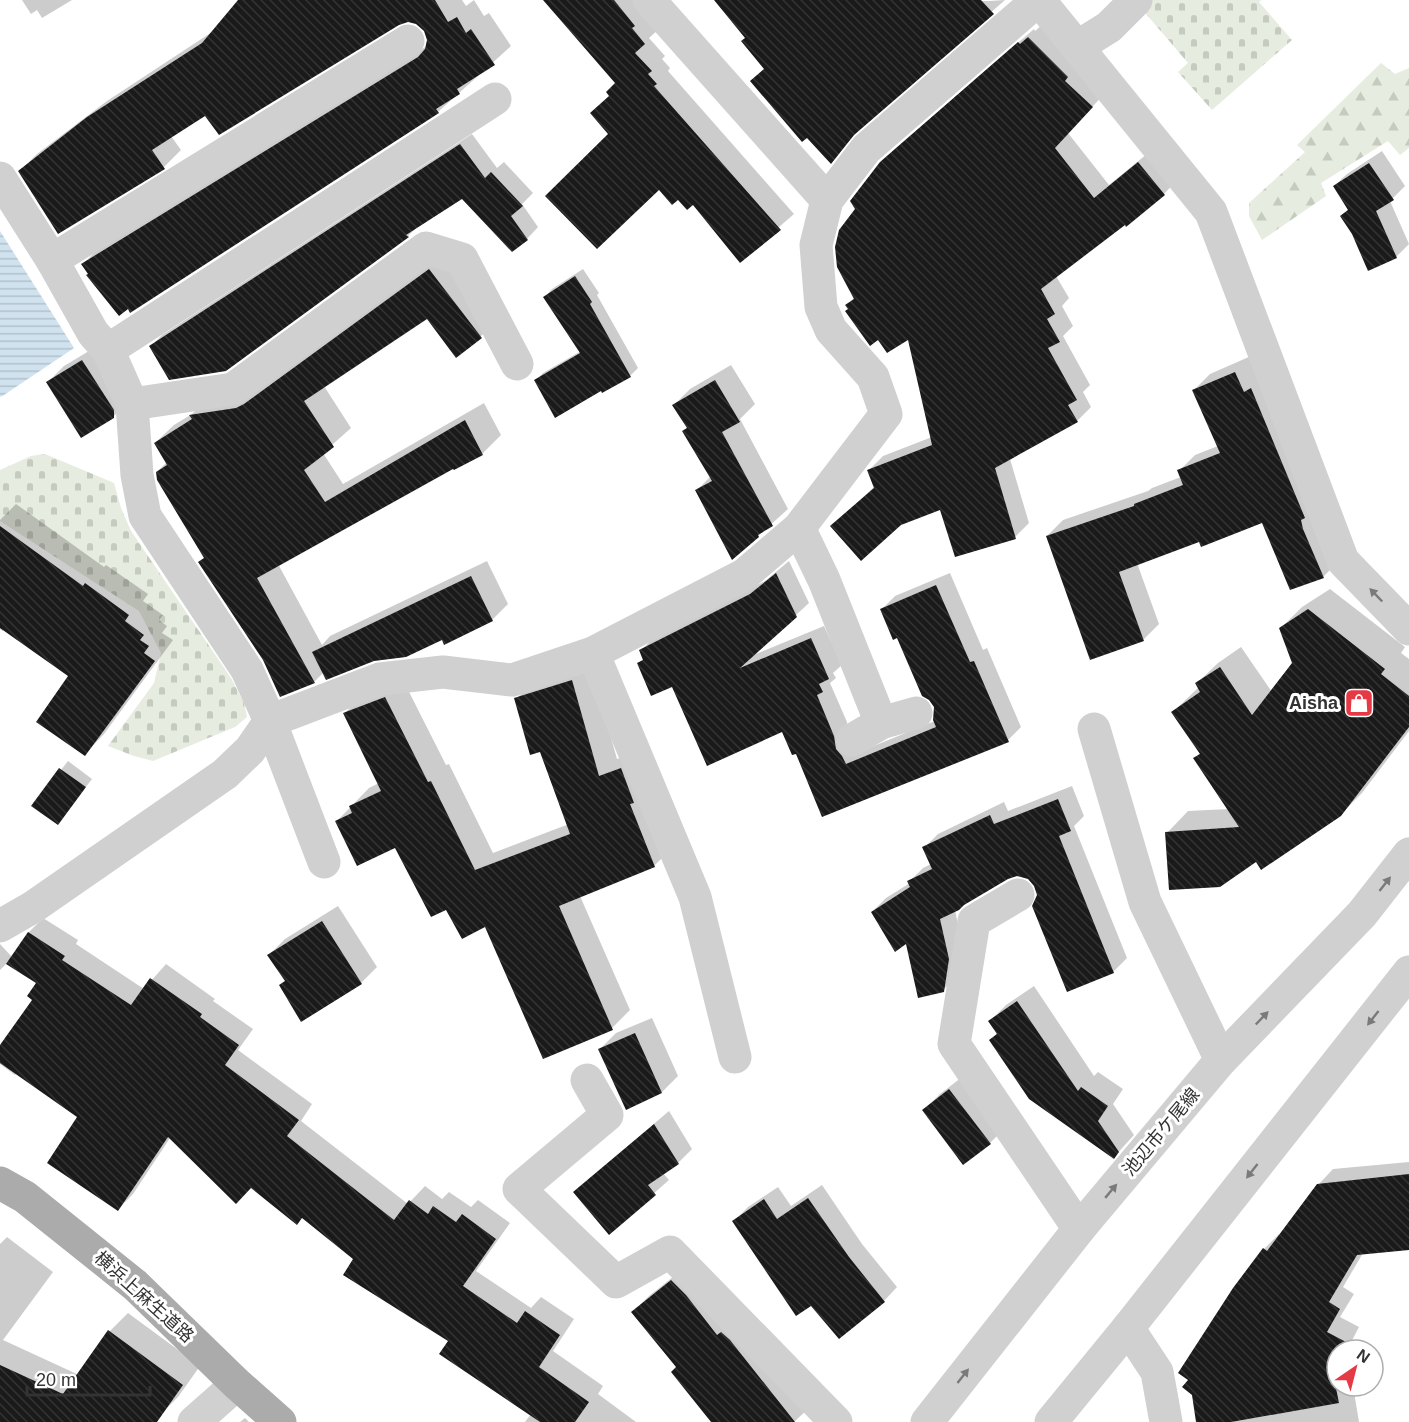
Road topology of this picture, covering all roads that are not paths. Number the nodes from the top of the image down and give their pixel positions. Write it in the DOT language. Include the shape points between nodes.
graph roads {
  1 [pos="649,0"];
  2 [pos="1039,0"];
  3 [pos="1136,0"];
  4 [pos="408,41"];
  5 [pos="1077,47"];
  6 [pos="495,99"];
  7 [pos="0,178"];
  8 [pos="827,200"];
  9 [pos="52,260"];
  10 [pos="108,350"];
  11 [pos="517,364"];
  12 [pos="132,404"];
  13 [pos="799,528"];
  14 [pos="1409,629"];
  15 [pos="593,653"];
  16 [pos="916,713"];
  17 [pos="270,721"];
  18 [pos="881,723"];
  19 [pos="1094,729"];
  20 [pos="852,740"];
  21 [pos="1409,854"];
  22 [pos="324,862"];
  23 [pos="1018,895"];
  24 [pos="0,926"];
  25 [pos="1409,972"];
  26 [pos="735,1057"];
  27 [pos="1221,1060"];
  28 [pos="587,1080"];
  29 [pos="0,1183"];
  30 [pos="1079,1229"];
  31 [pos="1128,1328"];
  32 [pos="237,1384"];
  33 [pos="194,1422"];
  34 [pos="279,1422"];
  35 [pos="836,1422"];
  36 [pos="927,1422"];
  37 [pos="1051,1422"];
  38 [pos="1166,1422"];
  1 -- 8 [label="street"];
  2 -- 5 [label="street"];
  2 -- 8 [label="street" via="866,149"];
  3 -- 5 [label="street" via="1109,27"];
  4 -- 9 [label="street"];
  14 -- 5 [label="street, one-way" via="1343,561 1211,212"];
  6 -- 10 [label="street"];
  7 -- 9 [label="street"];
  8 -- 13 [label="street" via="816,245 821,307 831,330 873,377 886,414"];
  9 -- 10 [label="street" via="93,333"];
  10 -- 12 [label="street"];
  11 -- 12 [label="street" via="462,259 426,248 232,389"];
  12 -- 17 [label="street" via="137,475 145,516 247,670"];
  13 -- 15 [label="street" via="744,575"];
  13 -- 18 [label="street"];
  15 -- 17 [label="street" via="512,680 443,672 380,679"];
  15 -- 26 [label="street" via="695,897"];
  16 -- 18 [label="street"];
  17 -- 22 [label="street"];
  17 -- 24 [label="street" via="250,750 225,774"];
  18 -- 20 [label="street"];
  19 -- 27 [label="street" via="1145,902"];
  27 -- 21 [label="street, 池辺市ケ尾線, one-way" via="1362,914"];
  23 -- 30 [label="street" via="974,921 954,1044"];
  25 -- 31 [label="street, one-way"];
  30 -- 27 [label="street, 池辺市ケ尾線, one-way"];
  28 -- 35 [label="street" via="607,1114 519,1189 616,1282 670,1252"];
  29 -- 32 [label="main road, 横浜上麻生道路" via="25,1197 135,1285"];
  36 -- 30 [label="street, 池辺市ケ尾線, one-way"];
  31 -- 37 [label="street"];
  31 -- 38 [label="street" via="1157,1372"];
  32 -- 33 [label="street"];
  32 -- 34 [label="main road, 横浜上麻生道路"];
}
